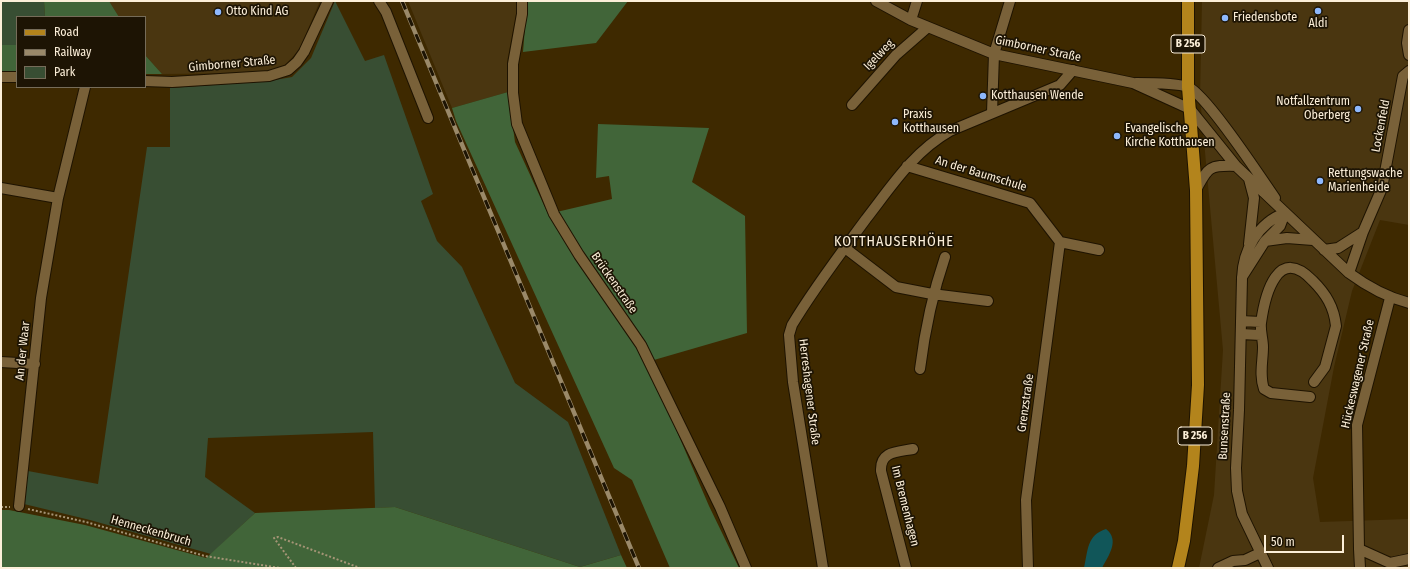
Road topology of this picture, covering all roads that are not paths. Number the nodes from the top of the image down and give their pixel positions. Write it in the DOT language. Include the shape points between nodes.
graph roads {
  1 [pos="328,1"];
  2 [pos="379,1"];
  3 [pos="522,1"];
  4 [pos="876,1"];
  5 [pos="917,1"];
  6 [pos="1010,1"];
  7 [pos="1188,1"];
  8 [pos="911,20"];
  9 [pos="928,27"];
  10 [pos="1409,30"];
  11 [pos="994,54"];
  12 [pos="1409,55"];
  13 [pos="1073,70"];
  14 [pos="1409,71"];
  15 [pos="1,77"];
  16 [pos="16,77"];
  17 [pos="146,81"];
  18 [pos="1133,83"];
  19 [pos="1188,87"];
  20 [pos="84,88"];
  21 [pos="852,105"];
  22 [pos="1190,109"];
  23 [pos="992,113"];
  24 [pos="428,118"];
  25 [pos="1203,123"];
  26 [pos="1221,124"];
  27 [pos="1191,131"];
  28 [pos="907,166"];
  29 [pos="1236,166"];
  30 [pos="1249,179"];
  31 [pos="1,188"];
  32 [pos="1196,190"];
  33 [pos="58,198"];
  34 [pos="1285,213"];
  35 [pos="1363,232"];
  36 [pos="1313,240"];
  37 [pos="1265,241"];
  38 [pos="1060,242"];
  39 [pos="1249,244"];
  40 [pos="845,248"];
  41 [pos="1099,250"];
  42 [pos="1324,250"];
  43 [pos="945,257"];
  44 [pos="1349,273"];
  45 [pos="1242,278"];
  46 [pos="932,294"];
  47 [pos="1390,298"];
  48 [pos="988,301"];
  49 [pos="1409,302"];
  50 [pos="1241,322"];
  51 [pos="1261,322"];
  52 [pos="1240,334"];
  53 [pos="1261,335"];
  54 [pos="1,362"];
  55 [pos="35,364"];
  56 [pos="920,369"];
  57 [pos="1314,382"];
  58 [pos="1310,397"];
  59 [pos="913,449"];
  60 [pos="19,506"];
  61 [pos="1359,549"];
  62 [pos="1260,553"];
  63 [pos="1409,559"];
  64 [pos="746,568"];
  65 [pos="823,568"];
  66 [pos="906,568"];
  67 [pos="1028,568"];
  68 [pos="1178,568"];
  69 [pos="1218,568"];
  70 [pos="1268,568"];
  71 [pos="1360,568"];
  1 -- 17 [label="street, Gimborner Straße" via="304,52 288,70 269,76 172,82"];
  2 -- 24 [label="street" via="386,12"];
  3 -- 64 [label="street, Brückenstraße" via="513,64 517,124 554,214 650,363 720,507"];
  4 -- 8 [label="street, Gimborner Straße"];
  5 -- 8 [label="street"];
  6 -- 11 [label="street"];
  7 -- 19 [label="main road, B 256"];
  8 -- 9 [label="street, Gimborner Straße"];
  9 -- 11 [label="street, Gimborner Straße"];
  9 -- 21 [label="street, Igelweg" via="896,55"];
  10 -- 12 [label="street"];
  11 -- 13 [label="street, Gimborner Straße"];
  11 -- 23 [label="street"];
  13 -- 18 [label="street, Gimborner Straße"];
  13 -- 23 [label="street, Herreshagener Straße" via="1060,85"];
  14 -- 35 [label="street, Lockenfeld" via="1403,76 1382,188"];
  15 -- 16 [label="street"];
  18 -- 19 [label="street, Gimborner Straße"];
  18 -- 22 [label="street, Gimborner Straße"];
  19 -- 22 [label="main road, B 256"];
  19 -- 26 [label="street"];
  20 -- 33 [label="street, An der Waar"];
  22 -- 25 [label="street"];
  22 -- 27 [label="main road, B 256"];
  23 -- 28 [label="street, Herreshagener Straße" via="935,139"];
  25 -- 26 [label="street"];
  25 -- 27 [label="street"];
  25 -- 29 [label="street"];
  26 -- 34 [label="street"];
  27 -- 32 [label="main road, B 256"];
  28 -- 38 [label="street, An der Baumschule" via="1030,203"];
  28 -- 40 [label="street, Herreshagener Straße"];
  29 -- 30 [label="street"];
  29 -- 32 [label="street" via="1217,166 1205,172"];
  30 -- 34 [label="street"];
  30 -- 39 [label="street, Bunsenstraße" via="1254,198"];
  31 -- 33 [label="street"];
  32 -- 68 [label="main road, B 256" via="1198,385 1193,466 1184,541"];
  33 -- 55 [label="street, An der Waar" via="41,298"];
  34 -- 36 [label="street"];
  34 -- 37 [label="street" via="1280,226"];
  34 -- 39 [label="street, Bunsenstraße" via="1273,217"];
  35 -- 42 [label="street" via="1338,248"];
  35 -- 44 [label="street, Lockenfeld"];
  36 -- 37 [label="street" via="1287,238"];
  36 -- 42 [label="street"];
  37 -- 45 [label="street"];
  38 -- 41 [label="street"];
  38 -- 67 [label="street, Grenzstraße" via="1026,500"];
  39 -- 45 [label="street, Bunsenstraße" via="1243,261"];
  40 -- 46 [label="street" via="896,287"];
  40 -- 65 [label="street, Herreshagener Straße" via="802,308 789,335 800,433"];
  42 -- 44 [label="street"];
  43 -- 46 [label="street"];
  44 -- 47 [label="street"];
  45 -- 50 [label="street, Bunsenstraße"];
  46 -- 48 [label="street"];
  46 -- 56 [label="street"];
  47 -- 49 [label="street"];
  47 -- 61 [label="street, Hückeswagener Straße" via="1357,425"];
  50 -- 51 [label="street"];
  50 -- 52 [label="street, Bunsenstraße"];
  51 -- 53 [label="street"];
  51 -- 57 [label="street" via="1268,288 1282,271 1297,268 1324,291 1332,306 1336,326 1325,367"];
  52 -- 53 [label="street"];
  52 -- 62 [label="street, Bunsenstraße" via="1237,490 1242,514"];
  53 -- 58 [label="street" via="1261,378 1264,389 1271,393"];
  54 -- 55 [label="street"];
  55 -- 60 [label="street, An der Waar"];
  59 -- 66 [label="street, Im Bremenhagen" via="884,456 881,462 881,471"];
  61 -- 63 [label="street" via="1390,563"];
  61 -- 71 [label="street, Hückeswagener Straße"];
  62 -- 69 [label="street"];
  62 -- 70 [label="street, Bunsenstraße"];
}
